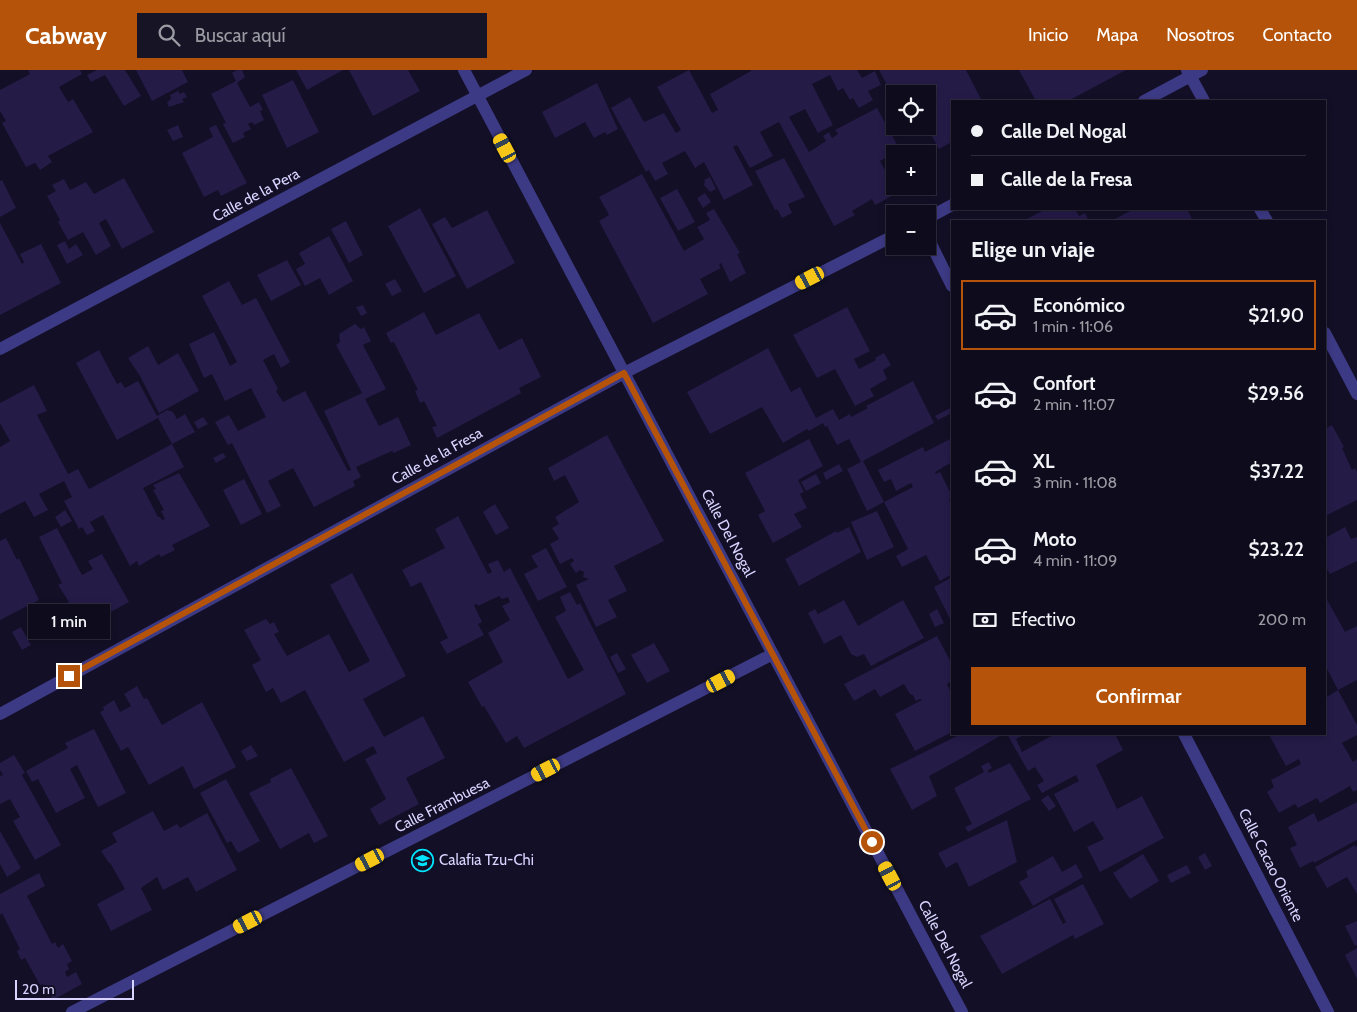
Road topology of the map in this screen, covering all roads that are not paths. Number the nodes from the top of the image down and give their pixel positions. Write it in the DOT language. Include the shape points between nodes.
graph roads {
  1 [pos="464,70"];
  2 [pos="526,70"];
  3 [pos="1202,70"];
  4 [pos="1189,73"];
  5 [pos="478,96"];
  6 [pos="1146,100"];
  7 [pos="1203,100"];
  8 [pos="951,206"];
  9 [pos="936,214"];
  10 [pos="886,240"];
  11 [pos="936,254"];
  12 [pos="951,284"];
  13 [pos="1326,335"];
  14 [pos="0,349"];
  15 [pos="624,373"];
  16 [pos="1357,394"];
  17 [pos="773,654"];
  18 [pos="0,714"];
  19 [pos="1185,735"];
  20 [pos="72,1012"];
  21 [pos="962,1012"];
  22 [pos="1328,1012"];
  1 -- 5 [label="street, Calle Del Nogal"];
  2 -- 5 [label="street, Calle de la Pera"];
  3 -- 4 [label="street"];
  4 -- 6 [label="street"];
  4 -- 7 [label="street"];
  5 -- 14 [label="street, Calle de la Pera"];
  5 -- 15 [label="street, Calle Del Nogal"];
  8 -- 9 [label="street"];
  10 -- 15 [label="street, Calle de la Fresa"];
  11 -- 12 [label="street"];
  13 -- 16 [label="street"];
  15 -- 17 [label="street, Calle Del Nogal"];
  15 -- 18 [label="street, Calle de la Fresa"];
  17 -- 20 [label="street, Calle Frambuesa"];
  17 -- 21 [label="street, Calle Del Nogal"];
  19 -- 22 [label="street, Calle Cacao Oriente"];
}
